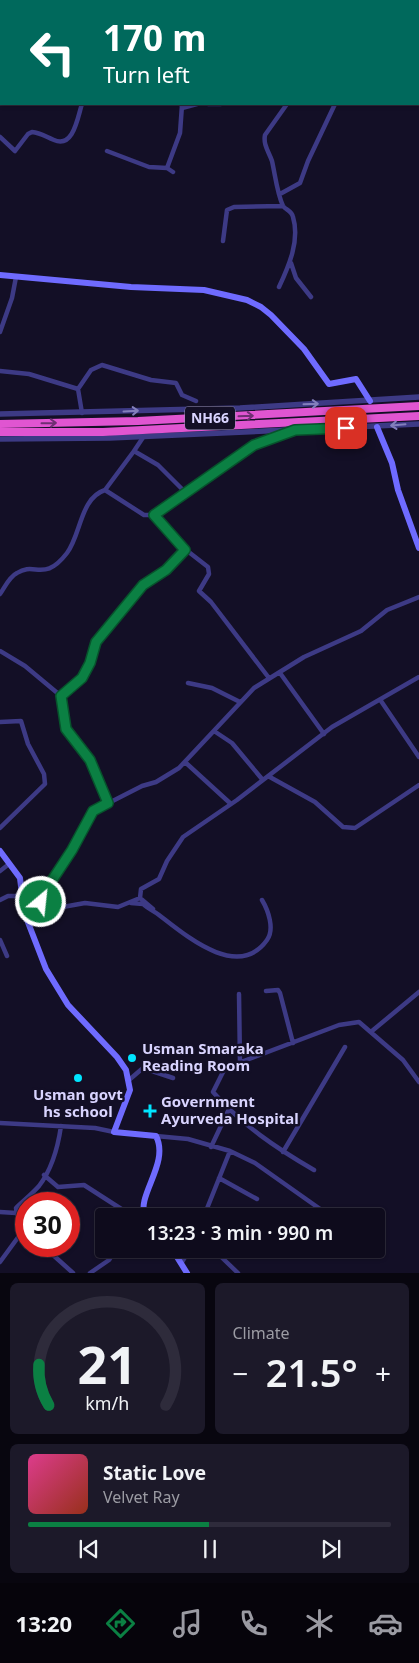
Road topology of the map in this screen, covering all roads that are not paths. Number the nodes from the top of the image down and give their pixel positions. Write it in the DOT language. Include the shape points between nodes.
graph roads {
  1 [pos="82,105"];
  2 [pos="287,105"];
  3 [pos="335,105"];
  4 [pos="181,106"];
  5 [pos="0,136"];
  6 [pos="107,151"];
  7 [pos="167,168"];
  8 [pos="173,172"];
  9 [pos="280,194"];
  10 [pos="284,206"];
  11 [pos="223,241"];
  12 [pos="291,263"];
  13 [pos="0,275"];
  14 [pos="16,277"];
  15 [pos="279,287"];
  16 [pos="311,297"];
  17 [pos="0,332"];
  18 [pos="0,371"];
  19 [pos="78,389"];
  20 [pos="419,397"];
  21 [pos="196,401"];
  22 [pos="370,401"];
  23 [pos="419,406"];
  24 [pos="82,413"];
  25 [pos="0,414"];
  26 [pos="419,416"];
  27 [pos="0,424"];
  28 [pos="419,424"];
  29 [pos="377,427"];
  30 [pos="295,430"];
  31 [pos="0,432"];
  32 [pos="144,436"];
  33 [pos="0,439"];
  34 [pos="134,451"];
  35 [pos="105,490"];
  36 [pos="187,494"];
  37 [pos="154,515"];
  38 [pos="419,548"];
  39 [pos="185,550"];
  40 [pos="0,594"];
  41 [pos="419,597"];
  42 [pos="0,651"];
  43 [pos="280,673"];
  44 [pos="268,678"];
  45 [pos="419,678"];
  46 [pos="188,683"];
  47 [pos="61,696"];
  48 [pos="381,701"];
  49 [pos="240,702"];
  50 [pos="0,722"];
  51 [pos="214,731"];
  52 [pos="324,734"];
  53 [pos="419,757"];
  54 [pos="184,762"];
  55 [pos="268,776"];
  56 [pos="262,780"];
  57 [pos="419,785"];
  58 [pos="108,803"];
  59 [pos="232,804"];
  60 [pos="0,828"];
  61 [pos="0,851"];
  62 [pos="9,864"];
  63 [pos="0,872"];
  64 [pos="22,894"];
  65 [pos="140,898"];
  66 [pos="0,900"];
  67 [pos="262,900"];
  68 [pos="41,902"];
  69 [pos="131,903"];
  70 [pos="156,912"];
  71 [pos="0,940"];
  72 [pos="7,956"];
  73 [pos="266,992"];
  74 [pos="419,992"];
  75 [pos="239,994"];
  76 [pos="372,1031"];
  77 [pos="293,1043"];
  78 [pos="345,1047"];
  79 [pos="240,1063"];
  80 [pos="172,1078"];
  81 [pos="129,1080"];
  82 [pos="419,1082"];
  83 [pos="228,1109"];
  84 [pos="0,1123"];
  85 [pos="60,1126"];
  86 [pos="114,1132"];
  87 [pos="156,1136"];
  88 [pos="211,1146"];
  89 [pos="230,1151"];
  90 [pos="283,1152"];
  91 [pos="314,1170"];
  92 [pos="44,1175"];
  93 [pos="219,1178"];
  94 [pos="33,1192"];
  95 [pos="257,1200"];
  96 [pos="117,1208"];
  97 [pos="146,1208"];
  98 [pos="207,1208"];
  99 [pos="319,1208"];
  100 [pos="0,1212"];
  101 [pos="15,1213"];
  102 [pos="15,1241"];
  103 [pos="53,1257"];
  104 [pos="111,1258"];
  105 [pos="179,1258"];
  106 [pos="184,1258"];
  107 [pos="222,1258"];
  108 [pos="0,1262"];
  109 [pos="182,1262"];
  110 [pos="73,1273"];
  111 [pos="90,1273"];
  112 [pos="186,1273"];
  113 [pos="238,1273"];
  1 -- 5 [label="street" via="75,130 67,138 55,141 32,132 15,151"];
  2 -- 9 [label="street" via="264,140"];
  3 -- 9 [label="street" via="300,183"];
  4 -- 7 [label="street" via="180,133"];
  6 -- 7 [label="street" via="149,167"];
  7 -- 8 [label="street"];
  9 -- 10 [label="street"];
  10 -- 11 [label="street" via="234,207 227,210"];
  10 -- 12 [label="street" via="294,219 295,244"];
  12 -- 15 [label="street"];
  12 -- 16 [label="street" via="296,278"];
  13 -- 14 [label="main road"];
  14 -- 17 [label="street"];
  14 -- 22 [label="main road" via="204,290 247,300 261,307 304,349 325,382 332,384 356,379"];
  18 -- 19 [label="street" via="29,374"];
  19 -- 21 [label="street" via="91,370 102,365 151,380 176,383 182,395"];
  19 -- 24 [label="street"];
  20 -- 22 [label="street"];
  24 -- 22 [label="street, one-way"];
  27 -- 23 [label="highway, NH66, one-way" via="138,421"];
  24 -- 25 [label="street"];
  26 -- 31 [label="highway, NH66" via="94,432"];
  28 -- 29 [label="street, one-way"];
  29 -- 30 [label="street"];
  29 -- 38 [label="main road"];
  30 -- 32 [label="street"];
  30 -- 36 [label="street" via="254,445"];
  32 -- 33 [label="street"];
  32 -- 34 [label="street"];
  34 -- 35 [label="street"];
  34 -- 36 [label="street" via="158,465"];
  35 -- 37 [label="street" via="144,515"];
  35 -- 40 [label="street" via="91,500 76,540 56,566 16,573"];
  36 -- 37 [label="street"];
  37 -- 39 [label="street"];
  39 -- 44 [label="street" via="210,571 199,591 211,602"];
  39 -- 47 [label="street" via="166,570 143,585 96,642 82,678"];
  41 -- 43 [label="street" via="387,610 361,631 304,656"];
  42 -- 47 [label="street" via="26,666"];
  43 -- 44 [label="street"];
  43 -- 52 [label="street"];
  44 -- 49 [label="street"];
  45 -- 48 [label="street"];
  46 -- 49 [label="street" via="212,688"];
  47 -- 58 [label="street" via="66,729 90,760"];
  48 -- 52 [label="street" via="344,719"];
  48 -- 53 [label="street"];
  49 -- 51 [label="street"];
  50 -- 60 [label="street" via="21,721 28,744 44,774 45,784"];
  51 -- 54 [label="street"];
  51 -- 56 [label="street" via="232,743"];
  52 -- 55 [label="street"];
  54 -- 58 [label="street" via="156,782"];
  54 -- 59 [label="street"];
  55 -- 56 [label="street"];
  55 -- 57 [label="street" via="315,802 343,827 356,828"];
  56 -- 59 [label="street"];
  58 -- 68 [label="street" via="93,811"];
  59 -- 65 [label="street" via="183,837 166,861 159,879 141,890"];
  61 -- 62 [label="main road"];
  62 -- 63 [label="street"];
  62 -- 64 [label="main road" via="20,878"];
  64 -- 66 [label="street"];
  64 -- 68 [label="street"];
  64 -- 81 [label="main road" via="24,912 46,969 68,1005 117,1057"];
  65 -- 69 [label="street"];
  65 -- 70 [label="street"];
  67 -- 70 [label="street" via="271,927 264,941 249,953 226,956 198,944"];
  68 -- 69 [label="street" via="57,908 85,903 118,907"];
  69 -- 70 [label="street" via="141,903"];
  71 -- 72 [label="street"];
  73 -- 77 [label="street" via="278,990 280,993"];
  74 -- 76 [label="street"];
  75 -- 79 [label="street"];
  76 -- 77 [label="street" via="359,1022 349,1022"];
  76 -- 82 [label="street" via="403,1060"];
  77 -- 79 [label="street"];
  78 -- 90 [label="street"];
  79 -- 83 [label="street" via="225,1068 214,1087 214,1092"];
  80 -- 81 [label="street" via="143,1068"];
  81 -- 86 [label="main road" via="130,1090"];
  83 -- 88 [label="street"];
  83 -- 90 [label="street"];
  84 -- 85 [label="street"];
  85 -- 86 [label="street"];
  85 -- 92 [label="street" via="54,1157"];
  86 -- 87 [label="main road"];
  87 -- 88 [label="street" via="178,1136"];
  87 -- 97 [label="main road" via="159,1158"];
  88 -- 89 [label="street"];
  89 -- 93 [label="street"];
  89 -- 99 [label="street" via="268,1170"];
  90 -- 91 [label="street"];
  92 -- 94 [label="street"];
  92 -- 96 [label="street" via="58,1187 84,1186"];
  93 -- 95 [label="street"];
  93 -- 98 [label="street"];
  100 -- 101 [label="street"];
  102 -- 108 [label="street"];
  103 -- 110 [label="street"];
  104 -- 111 [label="street"];
  105 -- 109 [label="main road"];
  106 -- 109 [label="street"];
  107 -- 113 [label="street"];
  109 -- 112 [label="main road"];
}
